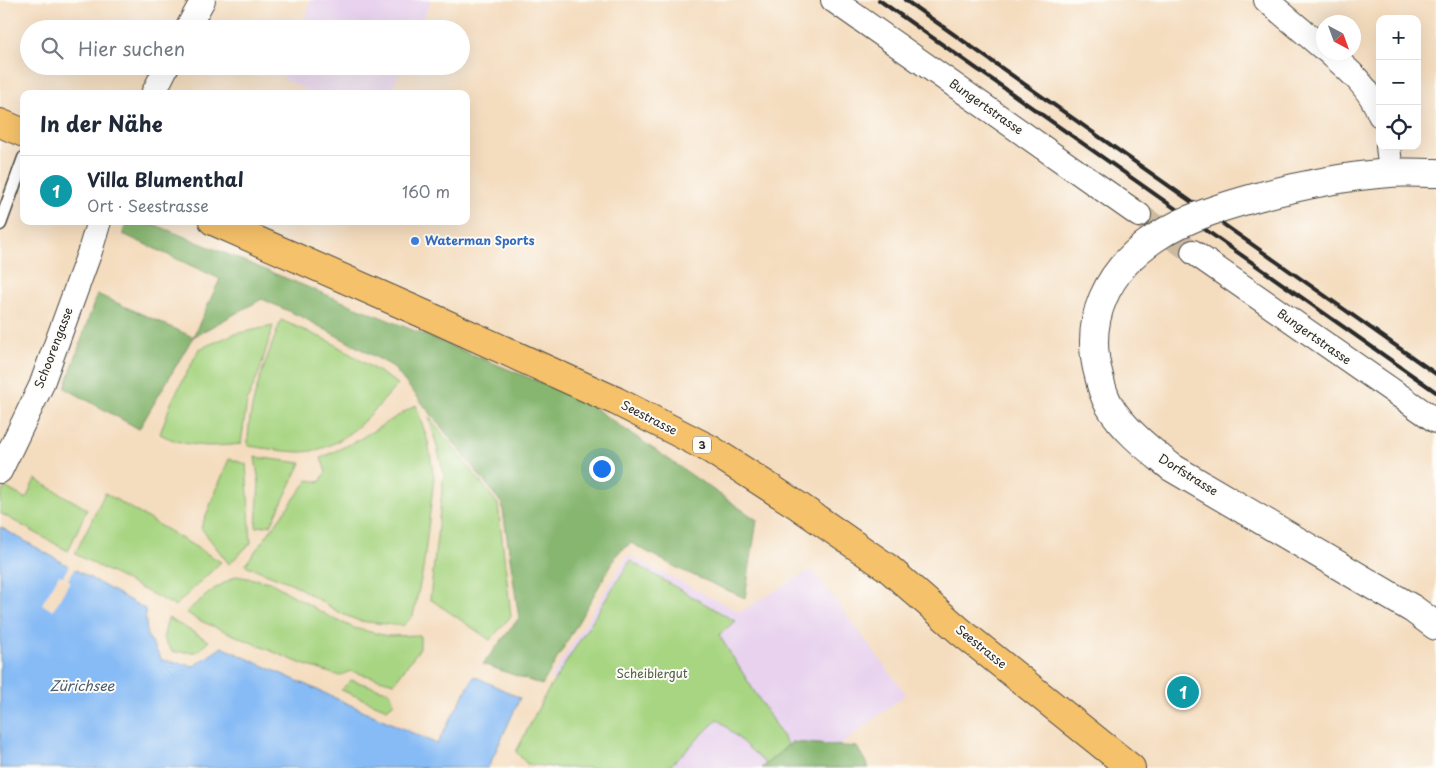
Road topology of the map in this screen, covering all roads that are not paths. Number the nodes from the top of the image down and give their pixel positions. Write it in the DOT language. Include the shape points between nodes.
graph roads {
  1 [pos="203,0"];
  2 [pos="833,0"];
  3 [pos="1266,0"];
  4 [pos="192,20"];
  5 [pos="1316,42"];
  6 [pos="1337,60"];
  7 [pos="162,75"];
  8 [pos="155,90"];
  9 [pos="1376,107"];
  10 [pos="0,123"];
  11 [pos="20,131"];
  12 [pos="1388,150"];
  13 [pos="20,169"];
  14 [pos="1391,173"];
  15 [pos="1436,173"];
  16 [pos="1139,215"];
  17 [pos="0,224"];
  18 [pos="98,225"];
  19 [pos="223,225"];
  20 [pos="1193,252"];
  21 [pos="1436,422"];
  22 [pos="0,471"];
  23 [pos="1436,626"];
  24 [pos="1131,768"];
  1 -- 4 [label="street"];
  2 -- 16 [label="street, Bungertstrasse"];
  3 -- 5 [label="street"];
  6 -- 9 [label="street" via="1362,83"];
  7 -- 8 [label="street"];
  10 -- 11 [label="main road"];
  12 -- 14 [label="street"];
  13 -- 17 [label="lane"];
  14 -- 15 [label="street, Dorfstrasse"];
  14 -- 23 [label="street, Dorfstrasse, bridge" via="1311,184 1261,196 1198,217 1156,238 1130,258 1115,275 1101,302 1093,346 1101,386 1109,405 1134,436 1171,467 1413,609"];
  18 -- 22 [label="street, Schoorengasse" via="41,386"];
  19 -- 24 [label="main road, Seestrasse / 3" via="616,401 710,449 888,568 960,631"];
  20 -- 21 [label="street, Bungertstrasse"];
}
